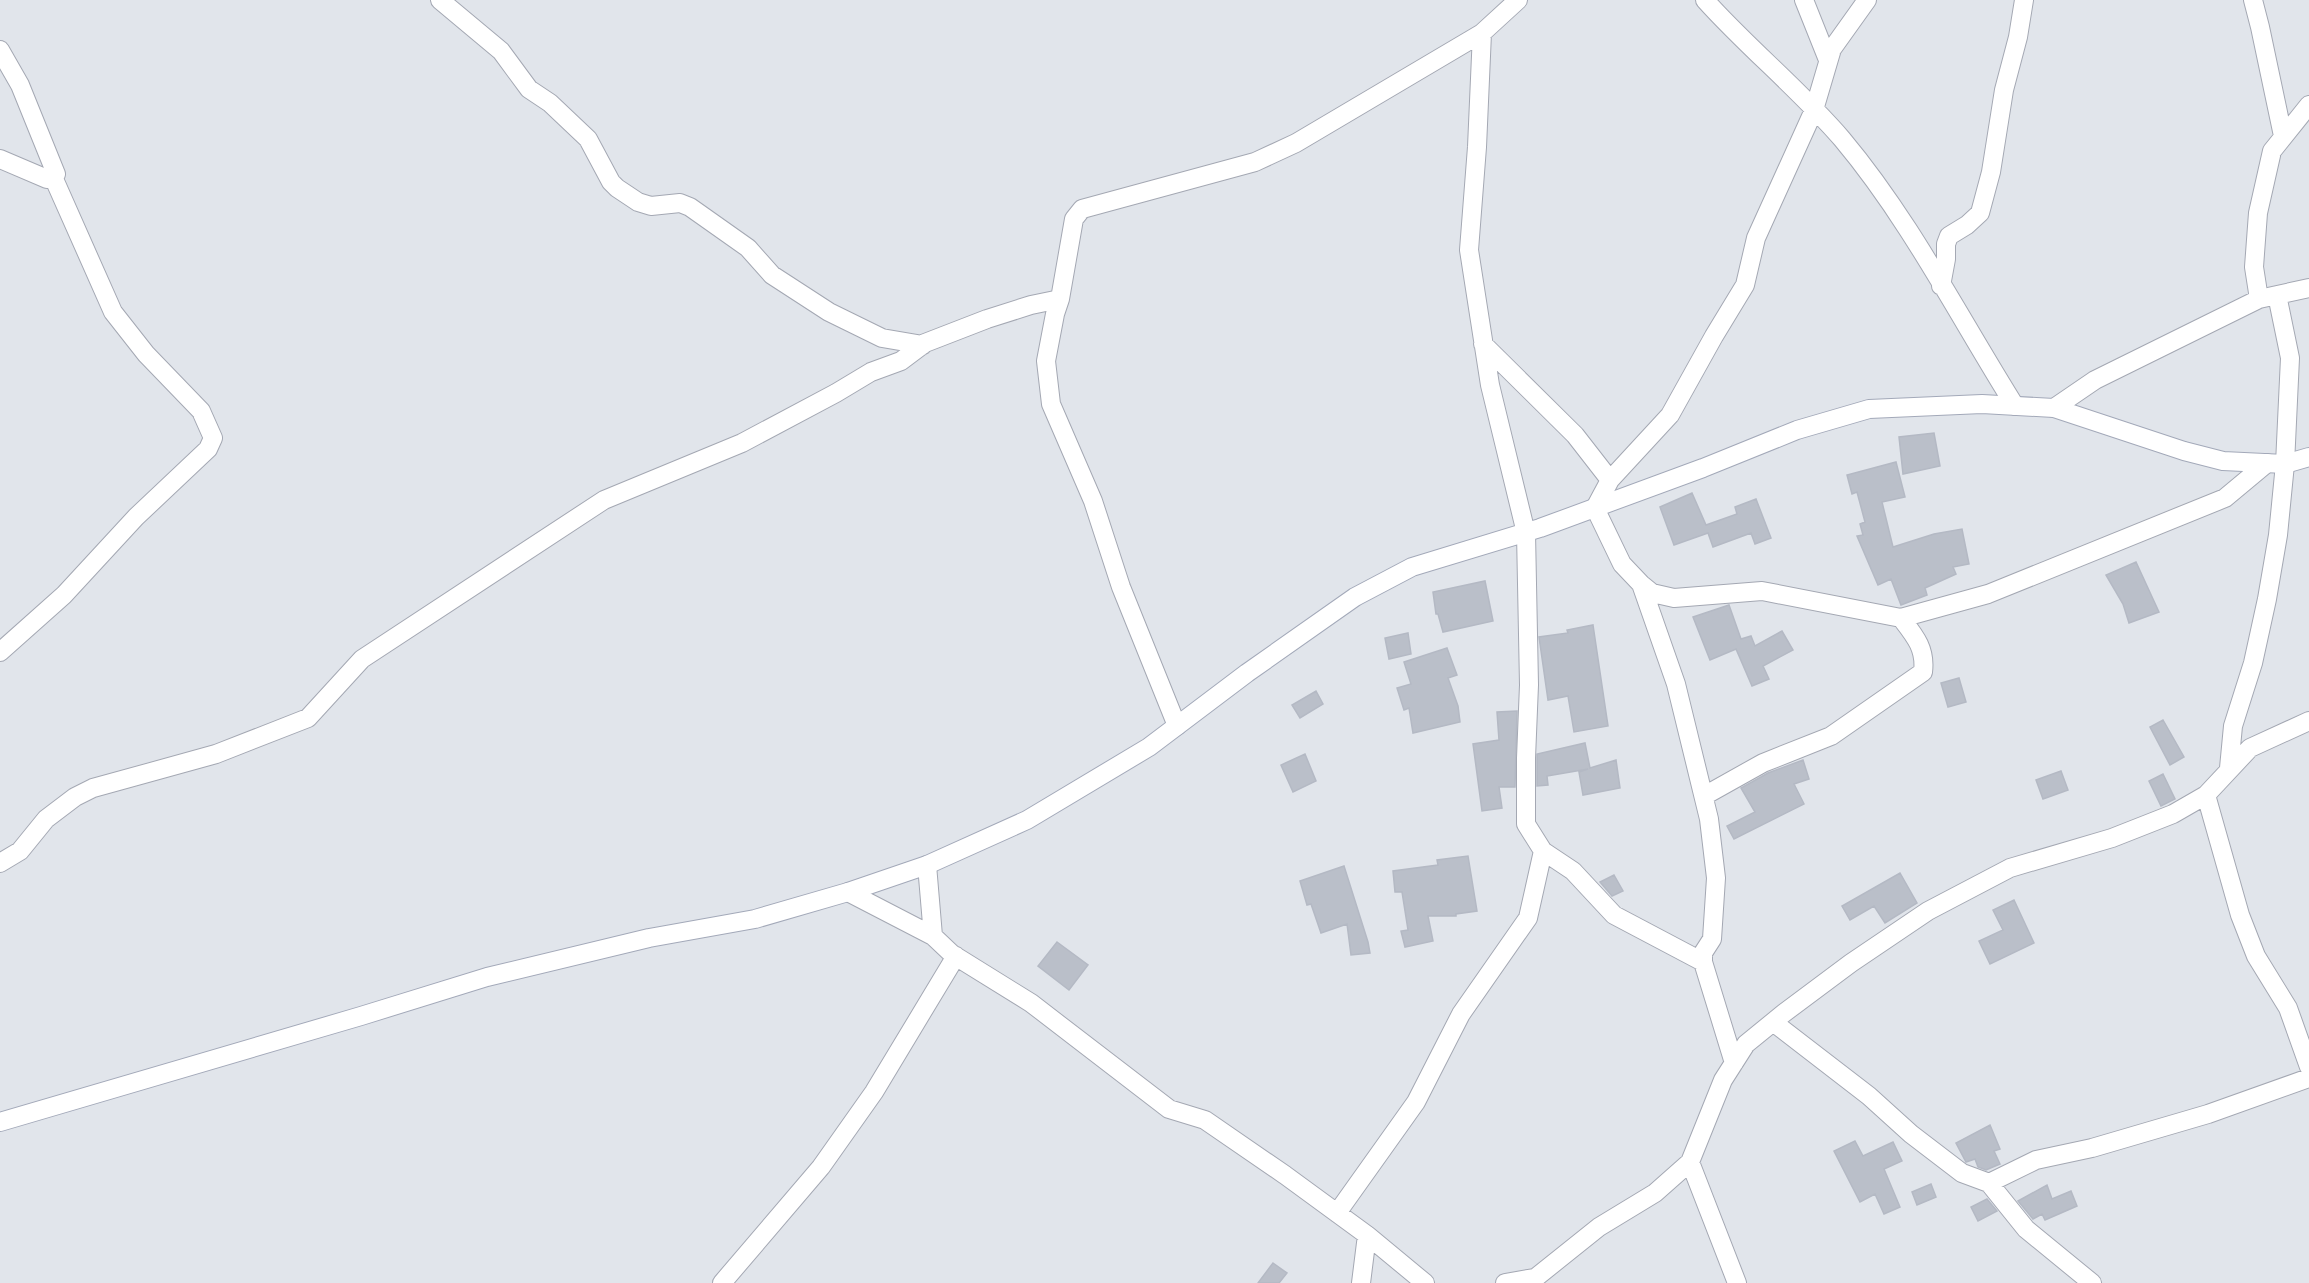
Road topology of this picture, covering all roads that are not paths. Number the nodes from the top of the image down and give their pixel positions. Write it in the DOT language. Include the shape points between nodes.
graph roads {
  1 [pos="440,0"];
  2 [pos="1518,0"];
  3 [pos="1705,0"];
  4 [pos="1804,0"];
  5 [pos="1867,0"];
  6 [pos="2024,0"];
  7 [pos="2253,0"];
  8 [pos="1482,33"];
  9 [pos="0,50"];
  10 [pos="1828,60"];
  11 [pos="2309,105"];
  12 [pos="1814,110"];
  13 [pos="2283,136"];
  14 [pos="0,159"];
  15 [pos="54,179"];
  16 [pos="1941,286"];
  17 [pos="2309,288"];
  18 [pos="2277,295"];
  19 [pos="1060,299"];
  20 [pos="2259,299"];
  21 [pos="1483,344"];
  22 [pos="923,345"];
  23 [pos="2015,406"];
  24 [pos="2054,408"];
  25 [pos="2309,457"];
  26 [pos="2276,464"];
  27 [pos="1610,480"];
  28 [pos="1594,508"];
  29 [pos="1526,533"];
  30 [pos="1641,584"];
  31 [pos="1901,618"];
  32 [pos="0,652"];
  33 [pos="2309,721"];
  34 [pos="1177,726"];
  35 [pos="2229,768"];
  36 [pos="2205,795"];
  37 [pos="1704,796"];
  38 [pos="1543,851"];
  39 [pos="0,863"];
  40 [pos="927,865"];
  41 [pos="848,892"];
  42 [pos="933,936"];
  43 [pos="956,957"];
  44 [pos="1703,962"];
  45 [pos="1773,1022"];
  46 [pos="1734,1063"];
  47 [pos="2309,1067"];
  48 [pos="2309,1078"];
  49 [pos="0,1122"];
  50 [pos="1690,1162"];
  51 [pos="1989,1183"];
  52 [pos="1336,1213"];
  53 [pos="1366,1235"];
  54 [pos="1531,1280"];
  55 [pos="1417,1282"];
  56 [pos="722,1283"];
  57 [pos="1361,1283"];
  58 [pos="1505,1283"];
  59 [pos="1737,1283"];
  60 [pos="2092,1283"];
  1 -- 22 [label="street" via="501,51 530,89 588,139 617,188 651,206 680,203 690,207 748,248 772,275 829,312 882,338"];
  2 -- 8 [label="street"];
  3 -- 12 [label="street"];
  4 -- 10 [label="street"];
  5 -- 10 [label="street" via="1842,32"];
  6 -- 16 [label="street" via="1980,213 1949,236"];
  7 -- 13 [label="street"];
  8 -- 19 [label="street" via="1296,143 1255,162 1082,209 1074,219"];
  8 -- 21 [label="street" via="1469,250"];
  9 -- 15 [label="street" via="45,143 56,174"];
  10 -- 12 [label="street"];
  11 -- 13 [label="street"];
  12 -- 16 [label="street" via="1899,216"];
  12 -- 27 [label="street" via="1756,238 1745,285 1670,415"];
  13 -- 20 [label="street" via="2272,151 2258,213 2254,267"];
  14 -- 15 [label="street"];
  15 -- 32 [label="street" via="113,312 146,354 201,411 213,438 208,449 136,517 64,595"];
  16 -- 23 [label="street"];
  17 -- 18 [label="street"];
  18 -- 20 [label="street"];
  18 -- 26 [label="street" via="2290,358"];
  19 -- 22 [label="street" via="998,316"];
  19 -- 34 [label="street" via="1046,360 1051,404 1093,501 1121,587"];
  20 -- 24 [label="street" via="2095,380"];
  21 -- 27 [label="street" via="1575,435"];
  21 -- 29 [label="street"];
  22 -- 39 [label="street" via="901,361 871,372 742,443 604,500 362,659 308,718 216,754 93,788 46,819 20,851"];
  23 -- 24 [label="street"];
  23 -- 28 [label="street" via="1869,409 1797,430"];
  24 -- 26 [label="street" via="2223,461"];
  25 -- 26 [label="street"];
  26 -- 31 [label="street" via="2225,498 1988,594"];
  26 -- 35 [label="street" via="2278,535 2253,663 2233,726"];
  27 -- 28 [label="street"];
  28 -- 29 [label="street"];
  28 -- 30 [label="street" via="1622,564"];
  29 -- 34 [label="street" via="1412,567 1355,597"];
  29 -- 38 [label="street" via="1530,685 1526,824"];
  30 -- 31 [label="street" via="1652,593 1674,598 1762,591"];
  30 -- 37 [label="street" via="1676,684"];
  31 -- 37 [label="street" via="1920,644 1923,672 1831,736 1763,763"];
  33 -- 35 [label="street" via="2250,748"];
  34 -- 40 [label="street" via="1027,820"];
  35 -- 36 [label="street"];
  36 -- 45 [label="street" via="2173,814 2112,838 2010,867 1928,911"];
  36 -- 47 [label="street" via="2240,915 2256,956 2288,1008"];
  37 -- 44 [label="street" via="1716,878 1712,939 1703,953"];
  38 -- 44 [label="street" via="1573,871 1614,915"];
  38 -- 52 [label="street" via="1528,918 1461,1014 1416,1102"];
  40 -- 41 [label="street"];
  40 -- 42 [label="street"];
  41 -- 42 [label="street"];
  41 -- 49 [label="street" via="755,919 649,938 488,977"];
  42 -- 43 [label="street"];
  43 -- 52 [label="street" via="1031,1003 1169,1109 1205,1120"];
  43 -- 56 [label="street" via="874,1092 821,1167"];
  44 -- 46 [label="street"];
  45 -- 46 [label="street" via="1746,1044"];
  45 -- 51 [label="street" via="1962,1173"];
  46 -- 50 [label="street" via="1723,1080"];
  48 -- 51 [label="street" via="2208,1114 2036,1160"];
  50 -- 54 [label="street" via="1655,1193 1599,1227"];
  50 -- 59 [label="street"];
  51 -- 60 [label="street" via="2026,1228"];
  52 -- 53 [label="street"];
  53 -- 55 [label="street"];
  53 -- 57 [label="street"];
  54 -- 58 [label="street"];
}
